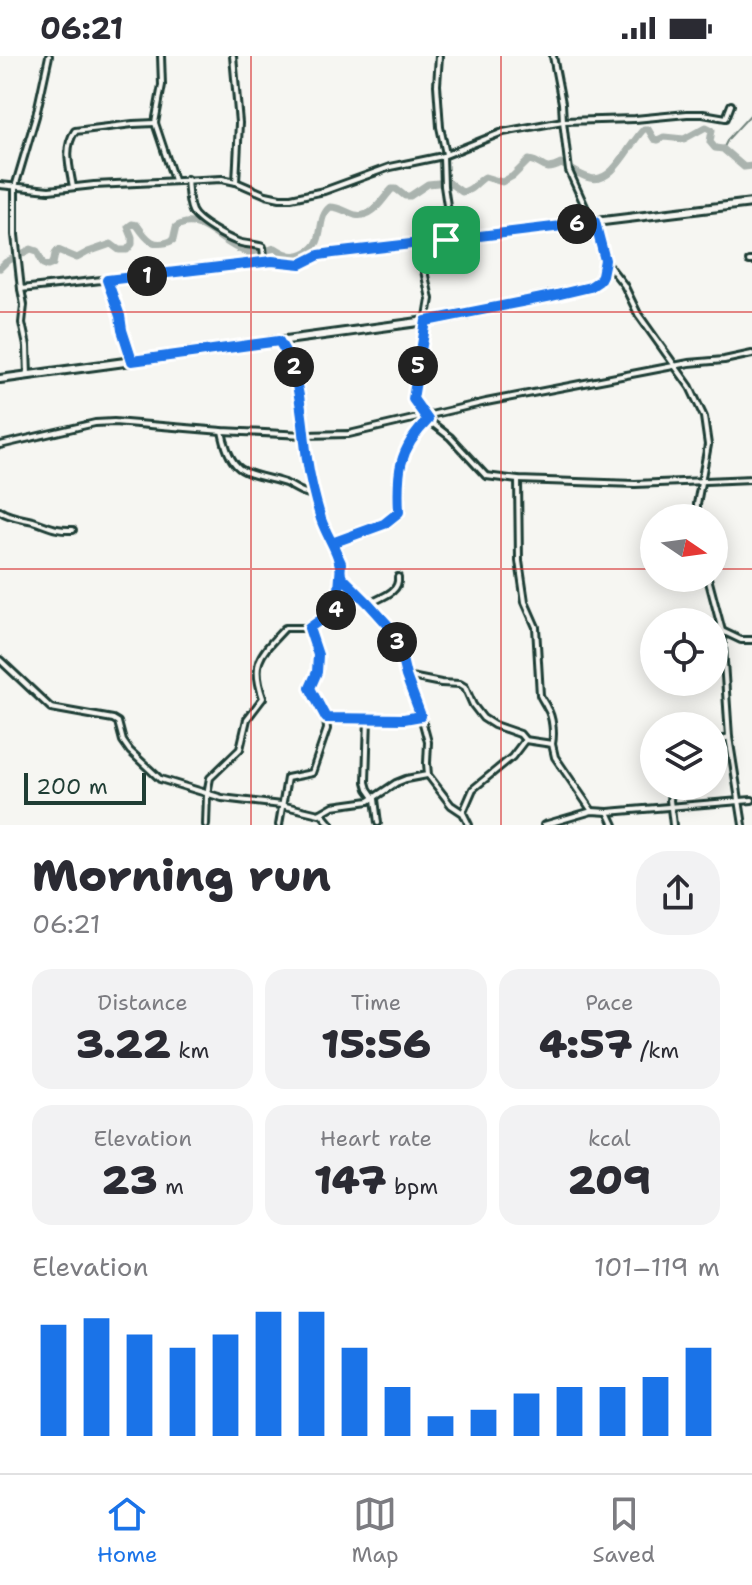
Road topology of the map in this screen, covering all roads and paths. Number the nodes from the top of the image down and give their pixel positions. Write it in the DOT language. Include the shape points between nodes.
graph roads {
  1 [pos="49,56"];
  2 [pos="161,56"];
  3 [pos="233,56"];
  4 [pos="439,56"];
  5 [pos="553,56"];
  6 [pos="731,105"];
  7 [pos="563,121"];
  8 [pos="155,123"];
  9 [pos="445,155"];
  10 [pos="187,179"];
  11 [pos="174,180"];
  12 [pos="236,182"];
  13 [pos="0,185"];
  14 [pos="15,187"];
  15 [pos="73,187"];
  16 [pos="752,203"];
  17 [pos="593,222"];
  18 [pos="446,240"];
  19 [pos="423,243"];
  20 [pos="605,260"];
  21 [pos="258,262"];
  22 [pos="107,280"];
  23 [pos="21,289"];
  24 [pos="426,321"];
  25 [pos="279,341"];
  26 [pos="752,354"];
  27 [pos="132,361"];
  28 [pos="674,367"];
  29 [pos="28,376"];
  30 [pos="0,379"];
  31 [pos="427,419"];
  32 [pos="222,431"];
  33 [pos="304,435"];
  34 [pos="0,445"];
  35 [pos="752,479"];
  36 [pos="518,480"];
  37 [pos="701,481"];
  38 [pos="314,494"];
  39 [pos="697,504"];
  40 [pos="0,511"];
  41 [pos="73,530"];
  42 [pos="332,543"];
  43 [pos="341,576"];
  44 [pos="398,577"];
  45 [pos="369,604"];
  46 [pos="309,628"];
  47 [pos="728,634"];
  48 [pos="752,640"];
  49 [pos="0,660"];
  50 [pos="406,676"];
  51 [pos="726,696"];
  52 [pos="421,716"];
  53 [pos="326,718"];
  54 [pos="368,718"];
  55 [pos="729,737"];
  56 [pos="525,740"];
  57 [pos="552,744"];
  58 [pos="428,775"];
  59 [pos="207,794"];
  60 [pos="375,799"];
  61 [pos="671,800"];
  62 [pos="752,800"];
  63 [pos="739,801"];
  64 [pos="281,805"];
  65 [pos="670,807"];
  66 [pos="592,811"];
  67 [pos="608,812"];
  68 [pos="321,813"];
  69 [pos="463,813"];
  70 [pos="378,823"];
  71 [pos="206,825"];
  72 [pos="279,825"];
  73 [pos="331,825"];
  74 [pos="469,825"];
  75 [pos="544,825"];
  76 [pos="614,825"];
  77 [pos="673,825"];
  78 [pos="743,825"];
  1 -- 14 [label="street"];
  2 -- 8 [label="street"];
  3 -- 12 [label="street" via="239,123"];
  4 -- 9 [label="street" via="438,112"];
  5 -- 7 [label="street"];
  6 -- 7 [label="street" via="726,118 687,114"];
  7 -- 9 [label="street" via="503,132"];
  7 -- 17 [label="street" via="569,171"];
  8 -- 11 [label="street"];
  8 -- 15 [label="street" via="75,131 68,156"];
  9 -- 12 [label="street" via="291,198 266,195"];
  9 -- 18 [label="street"];
  10 -- 11 [label="street"];
  10 -- 12 [label="street"];
  10 -- 21 [label="street" via="194,215 239,243 263,247 264,257"];
  11 -- 15 [label="street"];
  13 -- 14 [label="street"];
  14 -- 15 [label="street"];
  14 -- 23 [label="street"];
  16 -- 17 [label="main road"];
  17 -- 18 [label="street"];
  17 -- 20 [label="main road"];
  18 -- 19 [label="street"];
  19 -- 21 [label="street" via="319,255 301,264"];
  19 -- 24 [label="street" via="430,299"];
  20 -- 24 [label="main road" via="599,281 590,287"];
  20 -- 28 [label="street"];
  21 -- 22 [label="street"];
  22 -- 23 [label="street"];
  22 -- 27 [label="street"];
  23 -- 29 [label="street"];
  24 -- 25 [label="main road"];
  24 -- 31 [label="street" via="413,399"];
  25 -- 27 [label="main road"];
  25 -- 33 [label="street" via="295,371"];
  26 -- 28 [label="street"];
  27 -- 29 [label="main road"];
  28 -- 31 [label="street" via="486,402"];
  28 -- 37 [label="street" via="704,417 708,445"];
  29 -- 30 [label="main road"];
  31 -- 33 [label="street" via="349,434"];
  31 -- 36 [label="street" via="486,476"];
  31 -- 42 [label="street" via="400,461 399,512 384,524"];
  32 -- 33 [label="street"];
  32 -- 34 [label="street" via="95,423"];
  32 -- 38 [label="street" via="237,466"];
  33 -- 38 [label="street"];
  35 -- 37 [label="street"];
  36 -- 37 [label="street"];
  36 -- 57 [label="street" via="519,561 525,602 536,627 540,695 549,711"];
  37 -- 39 [label="street"];
  38 -- 42 [label="street"];
  40 -- 41 [label="street" via="58,531"];
  42 -- 43 [label="street"];
  43 -- 45 [label="street"];
  43 -- 46 [label="street" via="336,609"];
  44 -- 45 [label="street" via="395,591"];
  45 -- 50 [label="street" via="396,634"];
  46 -- 53 [label="street" via="318,655 310,688"];
  46 -- 59 [label="street" via="285,628 260,656 262,700 247,719 240,749 213,774"];
  47 -- 48 [label="street"];
  49 -- 59 [label="street" via="51,708 118,722 130,751 160,779"];
  50 -- 52 [label="street"];
  50 -- 56 [label="street" via="460,684 483,718"];
  51 -- 55 [label="street"];
  52 -- 54 [label="street"];
  52 -- 58 [label="street"];
  53 -- 54 [label="street"];
  53 -- 64 [label="street" via="312,773 287,778"];
  54 -- 60 [label="street" via="365,773"];
  55 -- 63 [label="street"];
  56 -- 57 [label="street"];
  56 -- 69 [label="street" via="473,789"];
  57 -- 66 [label="street" via="555,757"];
  58 -- 60 [label="street" via="396,783"];
  58 -- 69 [label="street"];
  59 -- 64 [label="street"];
  59 -- 71 [label="street"];
  60 -- 68 [label="street"];
  60 -- 70 [label="street"];
  61 -- 65 [label="street"];
  62 -- 63 [label="street"];
  63 -- 65 [label="street"];
  63 -- 78 [label="street"];
  64 -- 68 [label="street"];
  64 -- 72 [label="street"];
  65 -- 67 [label="street"];
  65 -- 77 [label="street"];
  66 -- 67 [label="street"];
  66 -- 75 [label="street"];
  67 -- 76 [label="street"];
  68 -- 73 [label="street"];
  69 -- 74 [label="street"];
}
